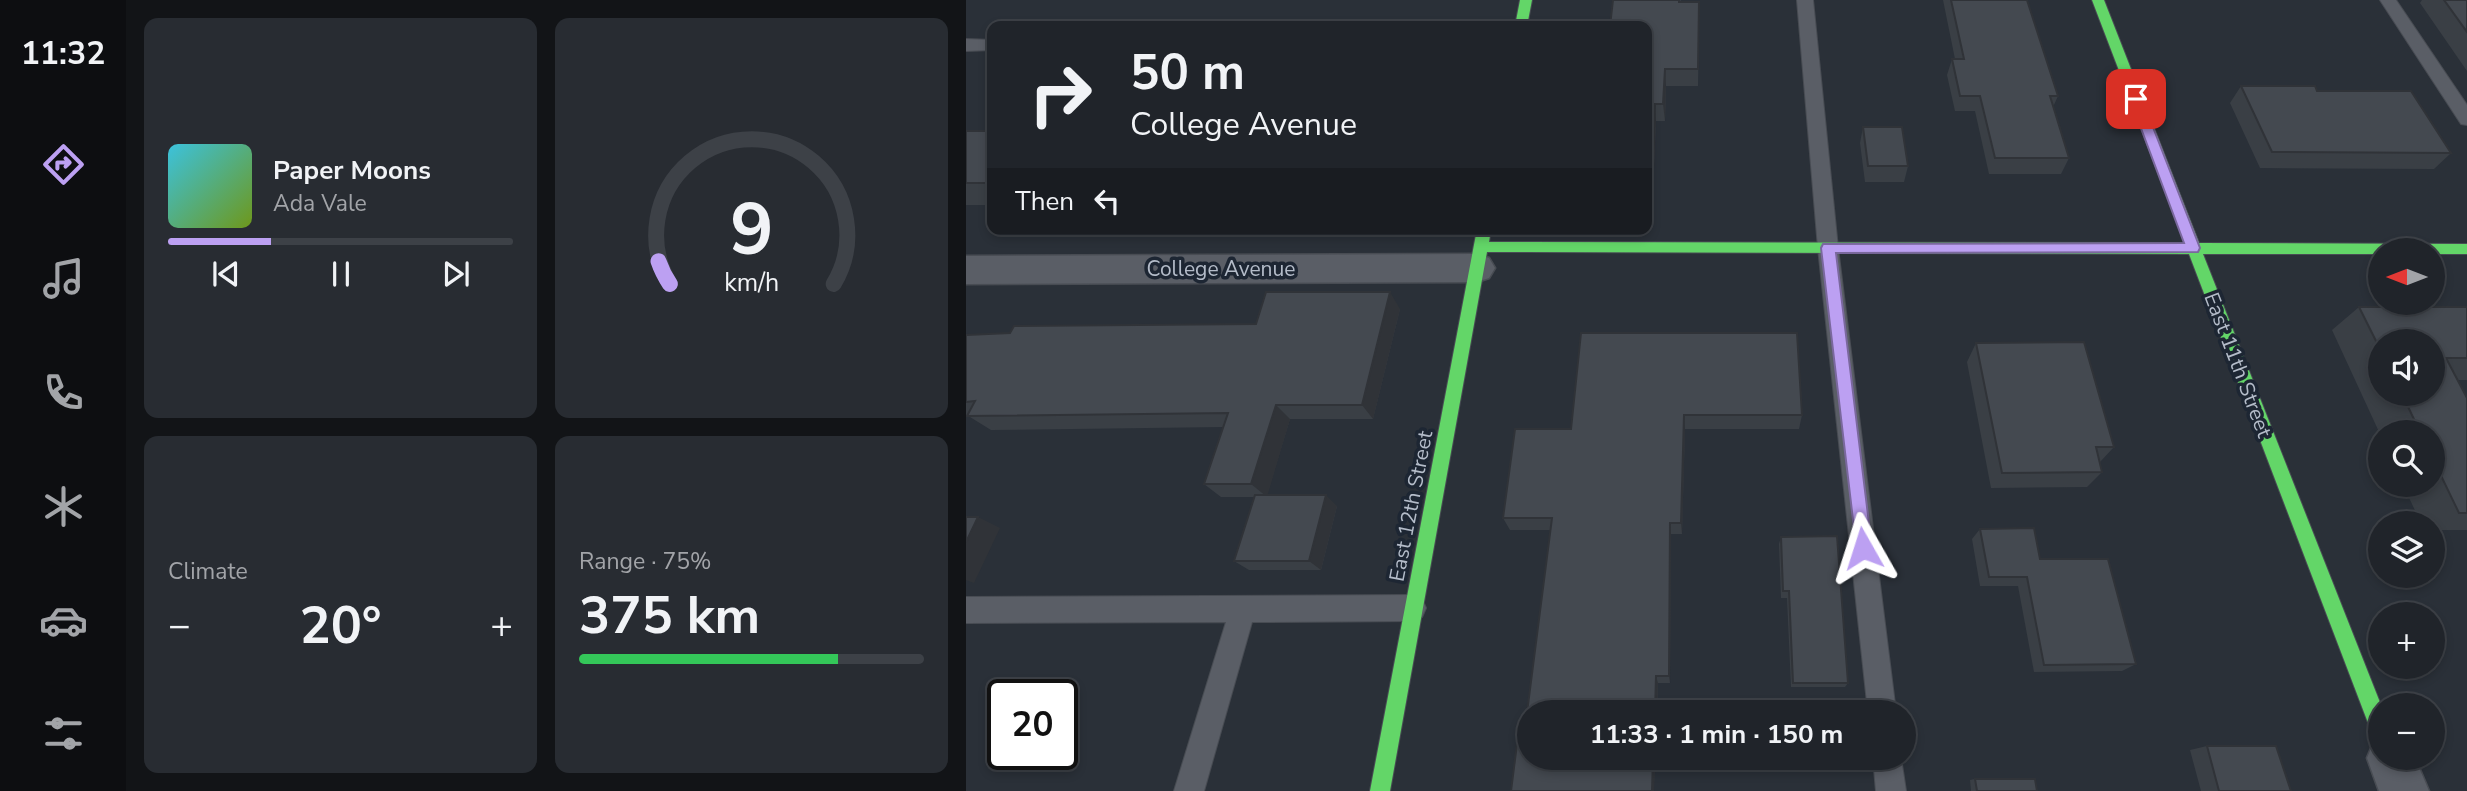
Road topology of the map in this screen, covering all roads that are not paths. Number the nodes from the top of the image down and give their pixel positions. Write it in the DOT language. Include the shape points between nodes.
graph roads {
  1 [pos="1526,0"];
  2 [pos="1805,0"];
  3 [pos="2098,0"];
  4 [pos="2388,0"];
  5 [pos="1522,21"];
  6 [pos="966,45"];
  7 [pos="987,45"];
  8 [pos="2467,119"];
  9 [pos="1483,235"];
  10 [pos="1828,248"];
  11 [pos="2193,248"];
  12 [pos="2467,249"];
  13 [pos="1479,258"];
  14 [pos="966,270"];
  15 [pos="1413,608"];
  16 [pos="1242,609"];
  17 [pos="966,610"];
  18 [pos="2368,698"];
  19 [pos="1881,700"];
  20 [pos="1888,770"];
  21 [pos="2396,770"];
  22 [pos="1188,791"];
  23 [pos="1380,791"];
  24 [pos="1891,791"];
  25 [pos="2404,791"];
  1 -- 5 [label="street"];
  2 -- 10 [label="lane"];
  3 -- 11 [label="street, East 11th Street"];
  4 -- 8 [label="lane"];
  6 -- 7 [label="lane"];
  9 -- 13 [label="street, East 12th Street"];
  10 -- 11 [label="street, College Avenue"];
  10 -- 13 [label="street, College Avenue"];
  10 -- 19 [label="lane"];
  11 -- 12 [label="street, College Avenue"];
  11 -- 18 [label="street, East 11th Street"];
  13 -- 14 [label="street, College Avenue"];
  13 -- 15 [label="street, East 12th Street"];
  15 -- 16 [label="lane"];
  15 -- 23 [label="street, East 12th Street"];
  16 -- 17 [label="lane"];
  16 -- 22 [label="lane"];
  20 -- 24 [label="lane"];
  21 -- 25 [label="street"];
}
